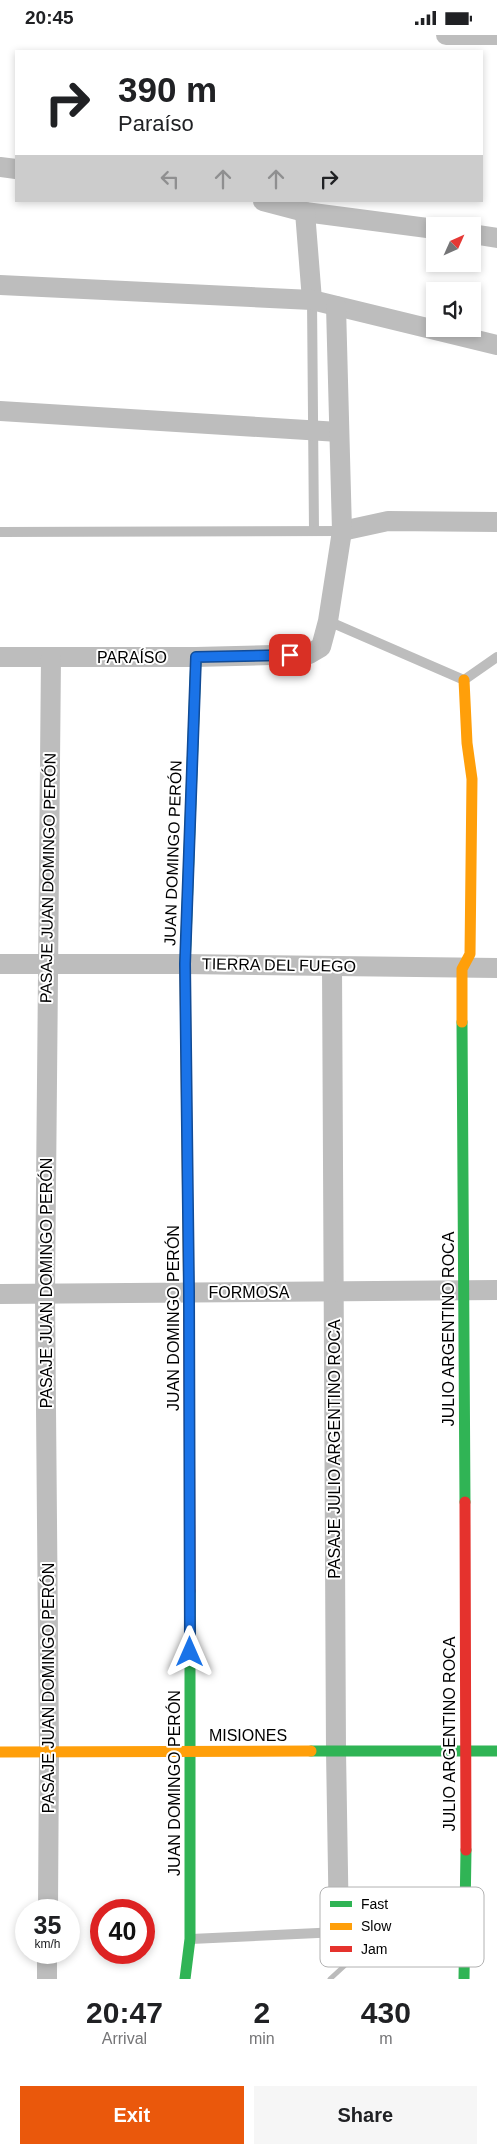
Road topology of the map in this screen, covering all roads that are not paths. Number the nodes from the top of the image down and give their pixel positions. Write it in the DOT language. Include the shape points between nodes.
graph roads {
  1 [pos="446,35"];
  2 [pos="497,35"];
  3 [pos="0,167"];
  4 [pos="15,169"];
  5 [pos="267,202"];
  6 [pos="305,212"];
  7 [pos="426,228"];
  8 [pos="481,235"];
  9 [pos="497,238"];
  10 [pos="0,285"];
  11 [pos="312,300"];
  12 [pos="336,306"];
  13 [pos="497,345"];
  14 [pos="0,411"];
  15 [pos="312,430"];
  16 [pos="339,432"];
  17 [pos="497,521"];
  18 [pos="0,531"];
  19 [pos="314,531"];
  20 [pos="342,531"];
  21 [pos="328,621"];
  22 [pos="0,657"];
  23 [pos="50,657"];
  24 [pos="196,657"];
  25 [pos="497,657"];
  26 [pos="464,680"];
  27 [pos="0,964"];
  28 [pos="185,964"];
  29 [pos="47,965"];
  30 [pos="332,966"];
  31 [pos="497,968"];
  32 [pos="462,969"];
  33 [pos="463,1290"];
  34 [pos="497,1290"];
  35 [pos="334,1291"];
  36 [pos="189,1292"];
  37 [pos="45,1293"];
  38 [pos="0,1294"];
  39 [pos="0,1751"];
  40 [pos="49,1751"];
  41 [pos="190,1751"];
  42 [pos="336,1751"];
  43 [pos="467,1751"];
  44 [pos="497,1751"];
  45 [pos="338,1887"];
  46 [pos="465,1887"];
  47 [pos="48,1899"];
  48 [pos="320,1933"];
  49 [pos="190,1939"];
  50 [pos="47,1964"];
  51 [pos="47,1979"];
  52 [pos="185,1979"];
  1 -- 2 [label="street"];
  3 -- 4 [label="street"];
  5 -- 6 [label="street"];
  6 -- 7 [label="street"];
  6 -- 11 [label="street"];
  8 -- 9 [label="street"];
  10 -- 11 [label="street"];
  11 -- 12 [label="street"];
  11 -- 15 [label="lane"];
  12 -- 13 [label="street"];
  12 -- 16 [label="street"];
  14 -- 15 [label="street"];
  15 -- 16 [label="street"];
  15 -- 19 [label="lane"];
  16 -- 20 [label="street"];
  17 -- 20 [label="street" via="388,521"];
  18 -- 19 [label="lane"];
  19 -- 20 [label="lane"];
  20 -- 21 [label="street"];
  21 -- 24 [label="street, PARAÍSO" via="321,647 309,654"];
  21 -- 26 [label="lane"];
  22 -- 23 [label="street, PARAÍSO"];
  23 -- 24 [label="street, PARAÍSO"];
  23 -- 29 [label="street, PASAJE JUAN DOMINGO PERÓN"];
  24 -- 28 [label="street, JUAN DOMINGO PERÓN"];
  25 -- 26 [label="lane"];
  26 -- 32 [label="street, JULIO ARGENTINO ROCA" via="472,779 470,954"];
  27 -- 29 [label="street, TIERRA DEL FUEGO"];
  28 -- 29 [label="street, TIERRA DEL FUEGO"];
  28 -- 30 [label="street, TIERRA DEL FUEGO"];
  28 -- 36 [label="street, JUAN DOMINGO PERÓN"];
  29 -- 37 [label="street, PASAJE JUAN DOMINGO PERÓN"];
  30 -- 32 [label="street, TIERRA DEL FUEGO"];
  30 -- 35 [label="street, PASAJE JULIO ARGENTINO ROCA"];
  31 -- 32 [label="street, TIERRA DEL FUEGO"];
  32 -- 33 [label="street, JULIO ARGENTINO ROCA"];
  33 -- 34 [label="street, FORMOSA"];
  33 -- 35 [label="street, FORMOSA"];
  33 -- 43 [label="street, JULIO ARGENTINO ROCA"];
  35 -- 36 [label="street, FORMOSA"];
  35 -- 42 [label="street, PASAJE JULIO ARGENTINO ROCA"];
  36 -- 37 [label="street, FORMOSA"];
  36 -- 41 [label="street, JUAN DOMINGO PERÓN"];
  37 -- 38 [label="street, FORMOSA"];
  37 -- 40 [label="street, PASAJE JUAN DOMINGO PERÓN"];
  39 -- 40 [label="street, MISIONES"];
  40 -- 41 [label="street, MISIONES"];
  40 -- 47 [label="street, PASAJE JUAN DOMINGO PERÓN"];
  41 -- 42 [label="street, MISIONES"];
  41 -- 49 [label="street, JUAN DOMINGO PERÓN"];
  42 -- 43 [label="street, MISIONES"];
  42 -- 45 [label="street, PASAJE JULIO ARGENTINO ROCA"];
  43 -- 44 [label="street, MISIONES"];
  43 -- 46 [label="street, JULIO ARGENTINO ROCA"];
  48 -- 49 [label="lane"];
  49 -- 52 [label="street, JUAN DOMINGO PERÓN"];
  50 -- 51 [label="street"];
}
